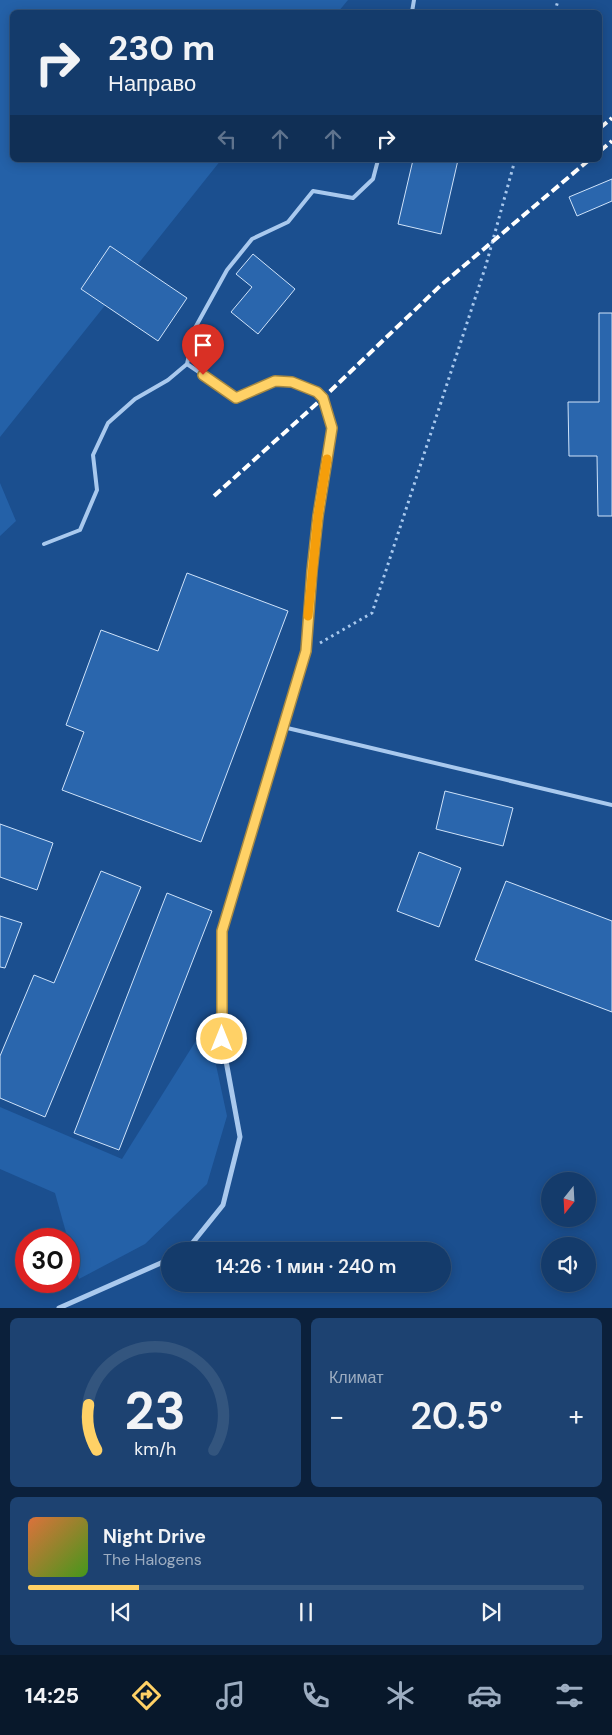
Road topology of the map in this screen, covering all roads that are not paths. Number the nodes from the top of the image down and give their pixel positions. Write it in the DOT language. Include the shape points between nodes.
graph roads {
  1 [pos="377,162"];
  2 [pos="187,364"];
  3 [pos="44,544"];
  4 [pos="306,651"];
  5 [pos="283,727"];
  6 [pos="612,805"];
  7 [pos="193,1242"];
  8 [pos="161,1263"];
  9 [pos="59,1308"];
  1 -- 2 [label="lane" via="373,178 353,198 312,191 288,222 252,238 227,270 195,328"];
  2 -- 3 [label="lane" via="168,380 135,399 108,423 93,455 97,490 80,530"];
  2 -- 4 [label="lane" via="236,398 275,381 292,382 317,392 323,398 332,428 318,516"];
  4 -- 5 [label="street"];
  5 -- 6 [label="lane"];
  5 -- 7 [label="street" via="222,931 222,1039 240,1137 223,1205"];
  8 -- 9 [label="street"];
}
